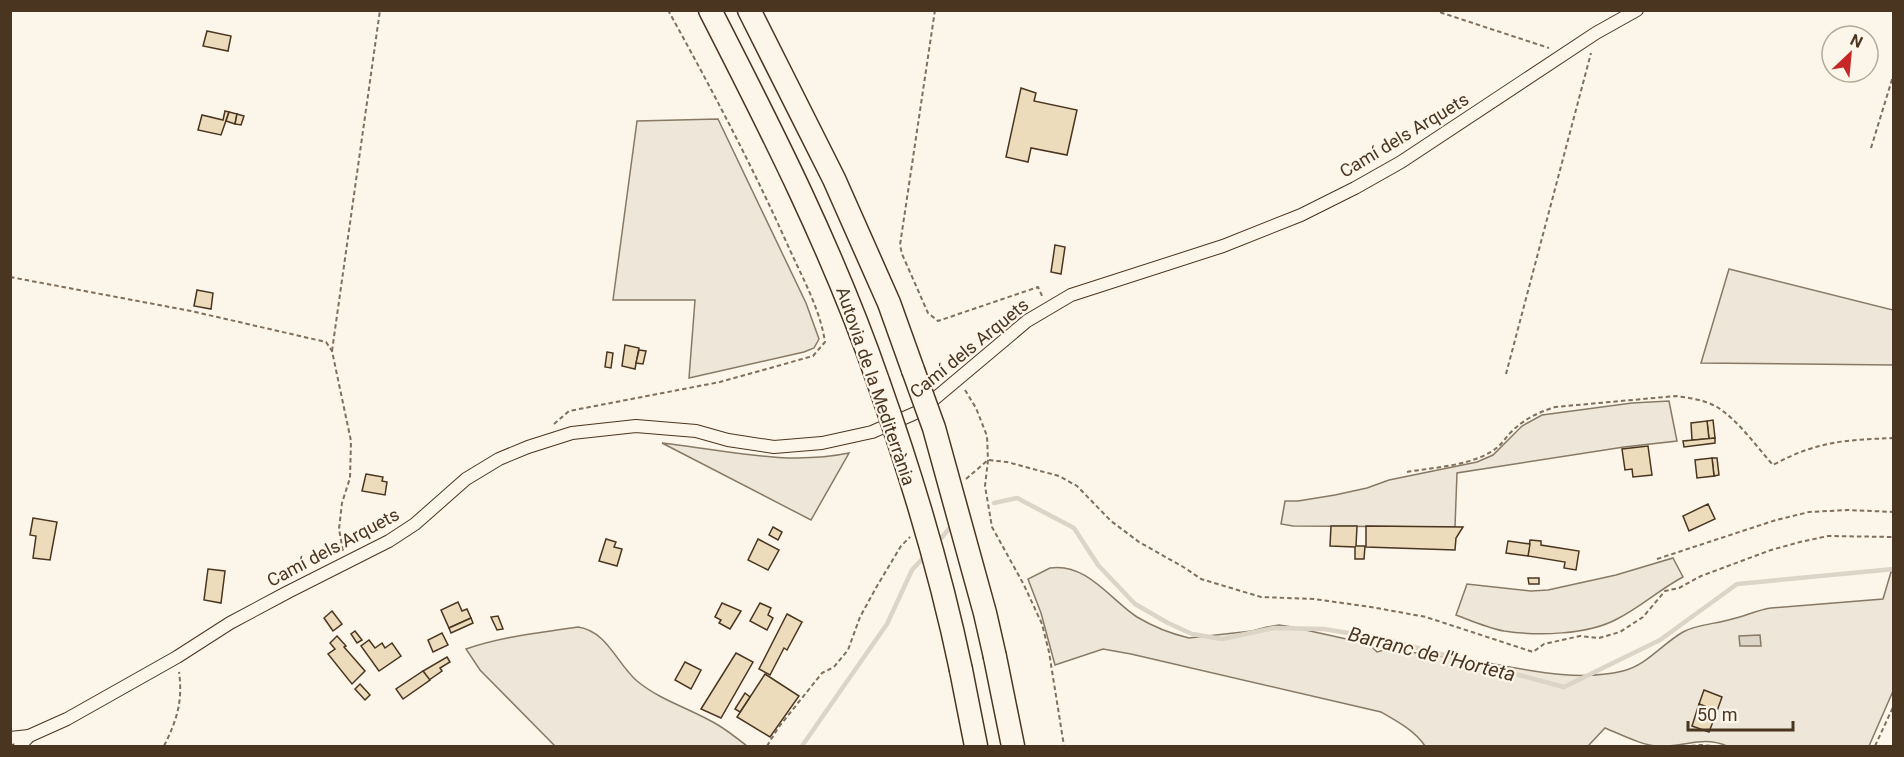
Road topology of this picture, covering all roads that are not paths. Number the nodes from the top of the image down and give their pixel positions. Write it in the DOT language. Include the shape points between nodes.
graph roads {
  1 [pos="710,10"];
  2 [pos="749,10"];
  3 [pos="1637,10"];
  4 [pos="29,735"];
  5 [pos="10,738"];
  6 [pos="20,747"];
  7 [pos="976,747"];
  8 [pos="1013,747"];
  1 -- 7 [label="highway, Autovia de la Mediterrània, bridge" via="788,164 860,329 904,456 952,628"];
  2 -- 8 [label="highway, Autovia de la Mediterrània, bridge" via="834,179 889,303 937,440 985,613"];
  3 -- 4 [label="street, Camí dels Arquets" via="1401,162 1301,215 1223,246 1071,295 1027,321 920,411 872,432 822,443 774,447 696,431 636,426 572,433 528,447 466,479 415,524 389,541 230,623 67,719"];
  4 -- 5 [label="street, Camí dels Arquets"];
  4 -- 6 [label="street"];
}
